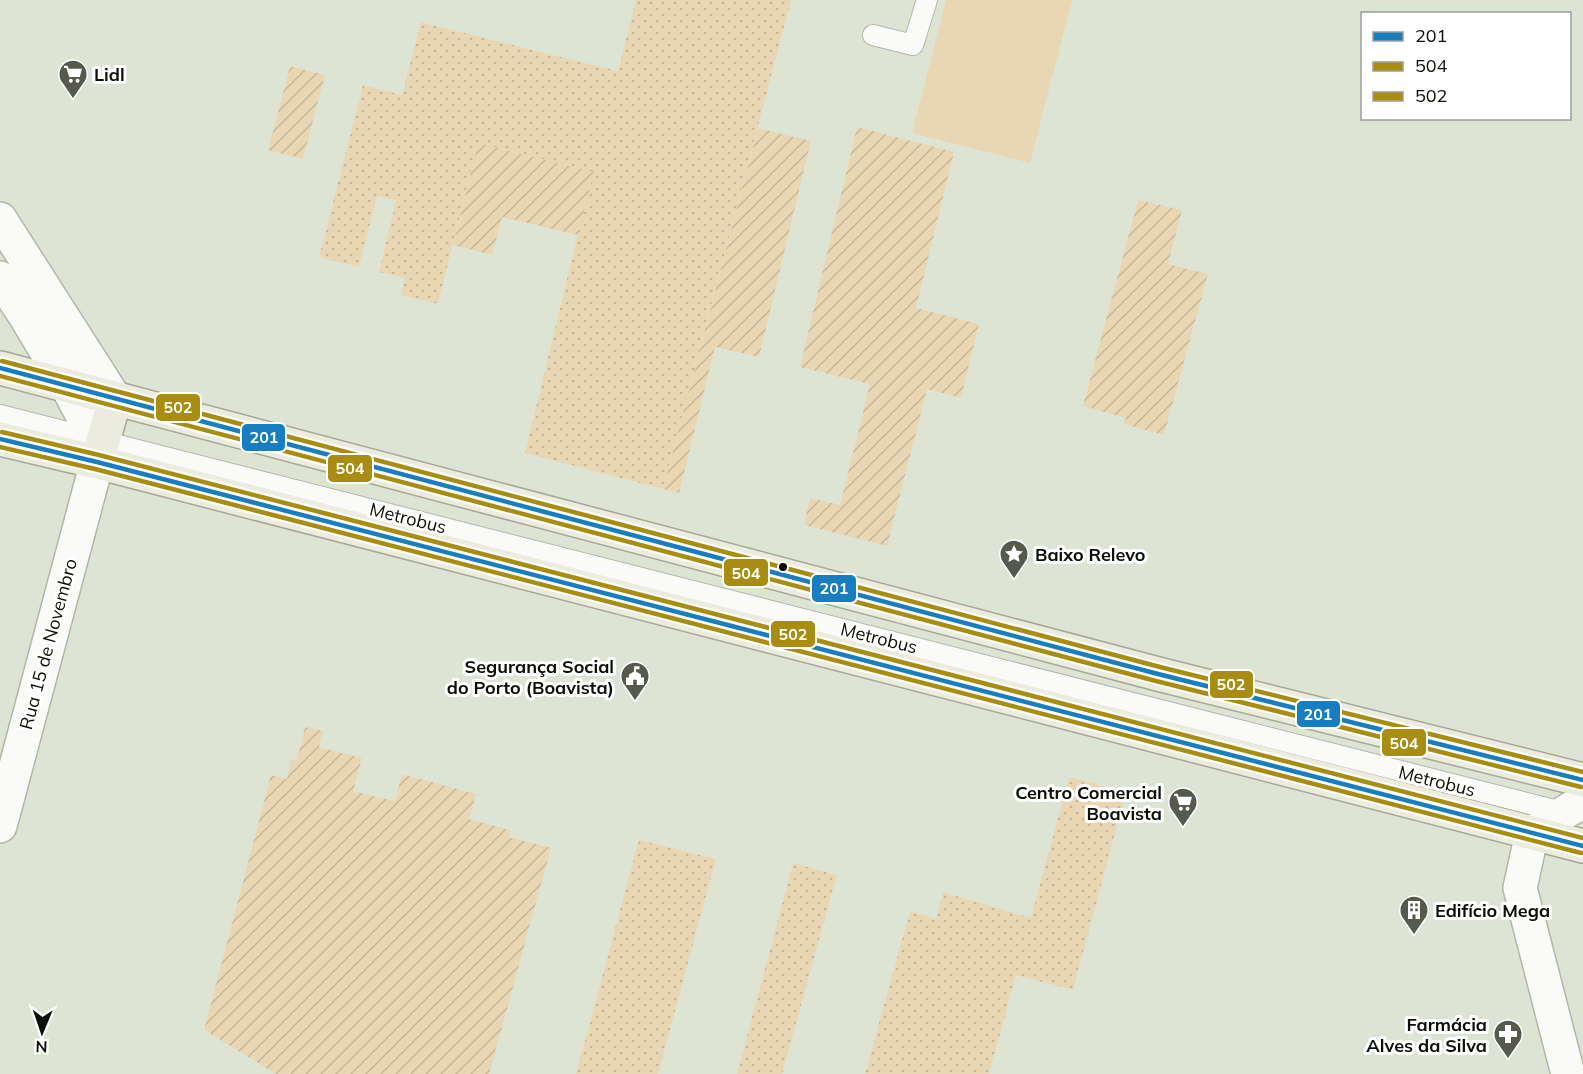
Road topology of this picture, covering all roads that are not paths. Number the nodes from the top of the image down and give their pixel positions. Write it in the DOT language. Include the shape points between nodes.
graph roads {
  1 [pos="927,0"];
  2 [pos="873,35"];
  3 [pos="0,219"];
  4 [pos="0,278"];
  5 [pos="0,368"];
  6 [pos="67,386"];
  7 [pos="115,399"];
  8 [pos="0,415"];
  9 [pos="0,439"];
  10 [pos="97,446"];
  11 [pos="1583,780"];
  12 [pos="1577,810"];
  13 [pos="0,826"];
  14 [pos="1533,833"];
  15 [pos="1583,846"];
  16 [pos="1568,1074"];
  1 -- 2 [label="lane" via="913,45"];
  3 -- 7 [label="street"];
  4 -- 6 [label="street"];
  5 -- 6 [label="main road"];
  6 -- 7 [label="main road"];
  6 -- 10 [label="street"];
  7 -- 10 [label="main road"];
  7 -- 11 [label="main road" via="1158,674"];
  8 -- 10 [label="lane, Metrobus"];
  9 -- 10 [label="main road"];
  10 -- 12 [label="lane, Metrobus"];
  10 -- 13 [label="street, Rua 15 de Novembro"];
  10 -- 14 [label="main road"];
  12 -- 14 [label="street"];
  14 -- 15 [label="main road"];
  14 -- 16 [label="street" via="1520,888"];
}
